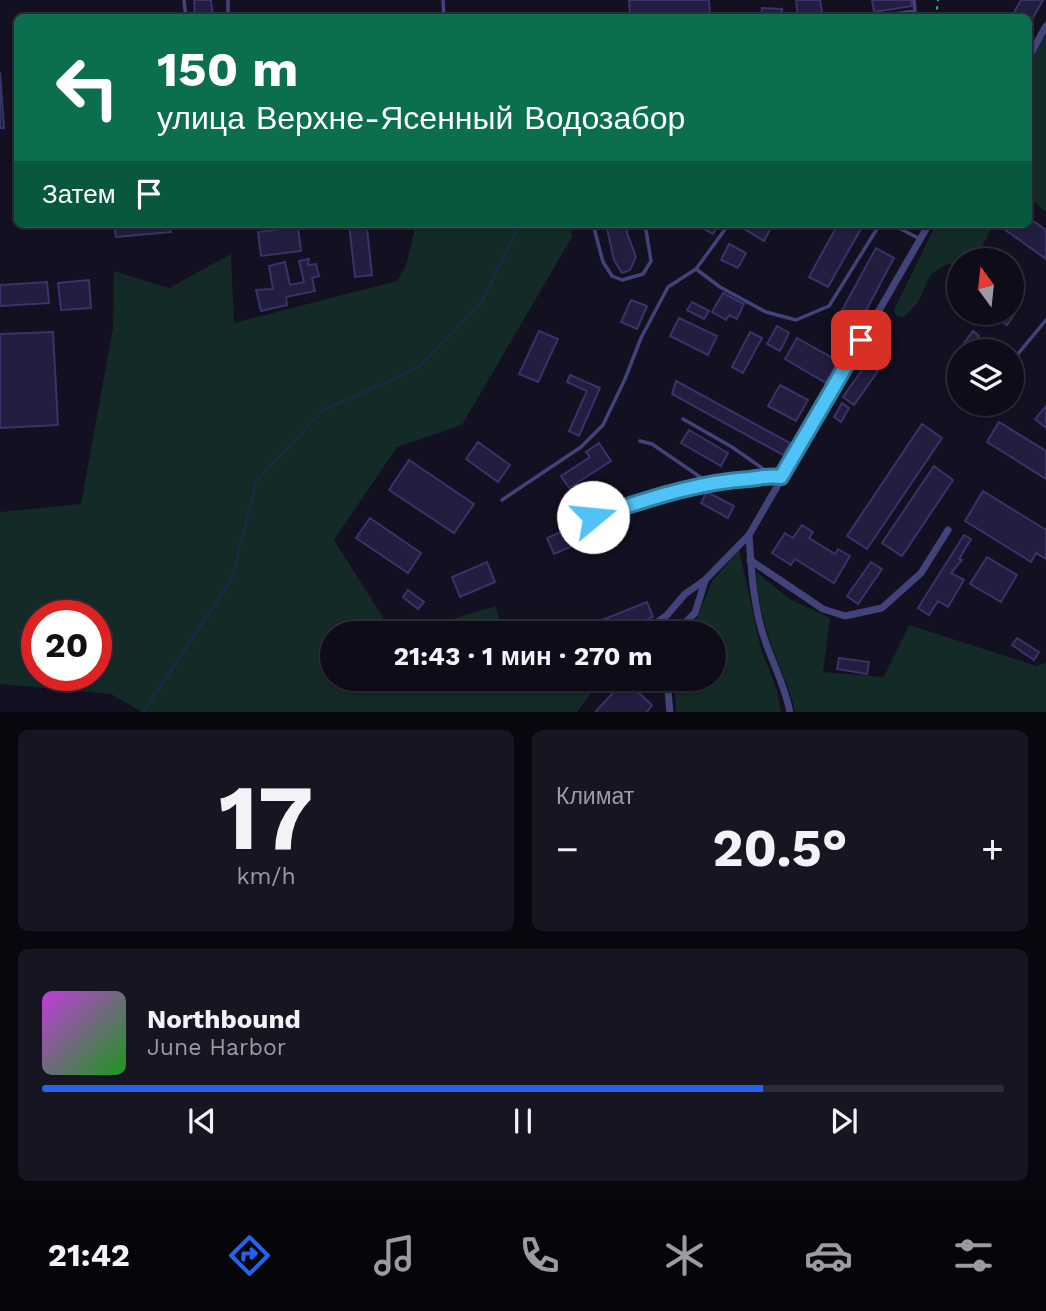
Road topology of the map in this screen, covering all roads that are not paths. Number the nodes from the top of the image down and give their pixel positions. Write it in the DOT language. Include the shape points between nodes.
graph roads {
  1 [pos="914,0"];
  2 [pos="893,14"];
  3 [pos="1046,26"];
  4 [pos="1032,52"];
  5 [pos="594,228"];
  6 [pos="646,228"];
  7 [pos="726,228"];
  8 [pos="878,228"];
  9 [pos="898,228"];
  10 [pos="927,228"];
  11 [pos="920,240"];
  12 [pos="696,269"];
  13 [pos="1046,320"];
  14 [pos="1024,347"];
  15 [pos="683,419"];
  16 [pos="640,441"];
  17 [pos="772,475"];
  18 [pos="781,477"];
  19 [pos="712,485"];
  20 [pos="502,500"];
  21 [pos="593,517"];
  22 [pos="948,530"];
  23 [pos="749,535"];
  24 [pos="750,560"];
  25 [pos="705,580"];
  26 [pos="659,621"];
  27 [pos="687,621"];
  28 [pos="668,691"];
  29 [pos="670,712"];
  30 [pos="790,712"];
  1 -- 2 [label="lane" via="915,10"];
  3 -- 4 [label="street"];
  5 -- 6 [label="lane" via="603,262 612,276 622,279 643,274 651,261"];
  7 -- 12 [label="lane"];
  8 -- 12 [label="lane" via="829,306 796,320 766,312"];
  9 -- 11 [label="lane"];
  10 -- 11 [label="street"];
  11 -- 18 [label="street"];
  12 -- 20 [label="lane" via="668,286 603,425 581,447"];
  13 -- 14 [label="lane"];
  15 -- 17 [label="lane"];
  16 -- 19 [label="lane" via="652,444"];
  17 -- 18 [label="lane"];
  17 -- 19 [label="lane"];
  18 -- 23 [label="street"];
  19 -- 21 [label="lane"];
  22 -- 24 [label="street" via="921,573 882,608 845,616 823,609"];
  23 -- 24 [label="street"];
  23 -- 25 [label="street"];
  24 -- 30 [label="street" via="762,632"];
  25 -- 26 [label="street"];
  25 -- 27 [label="street" via="695,613"];
  28 -- 29 [label="street"];
}
